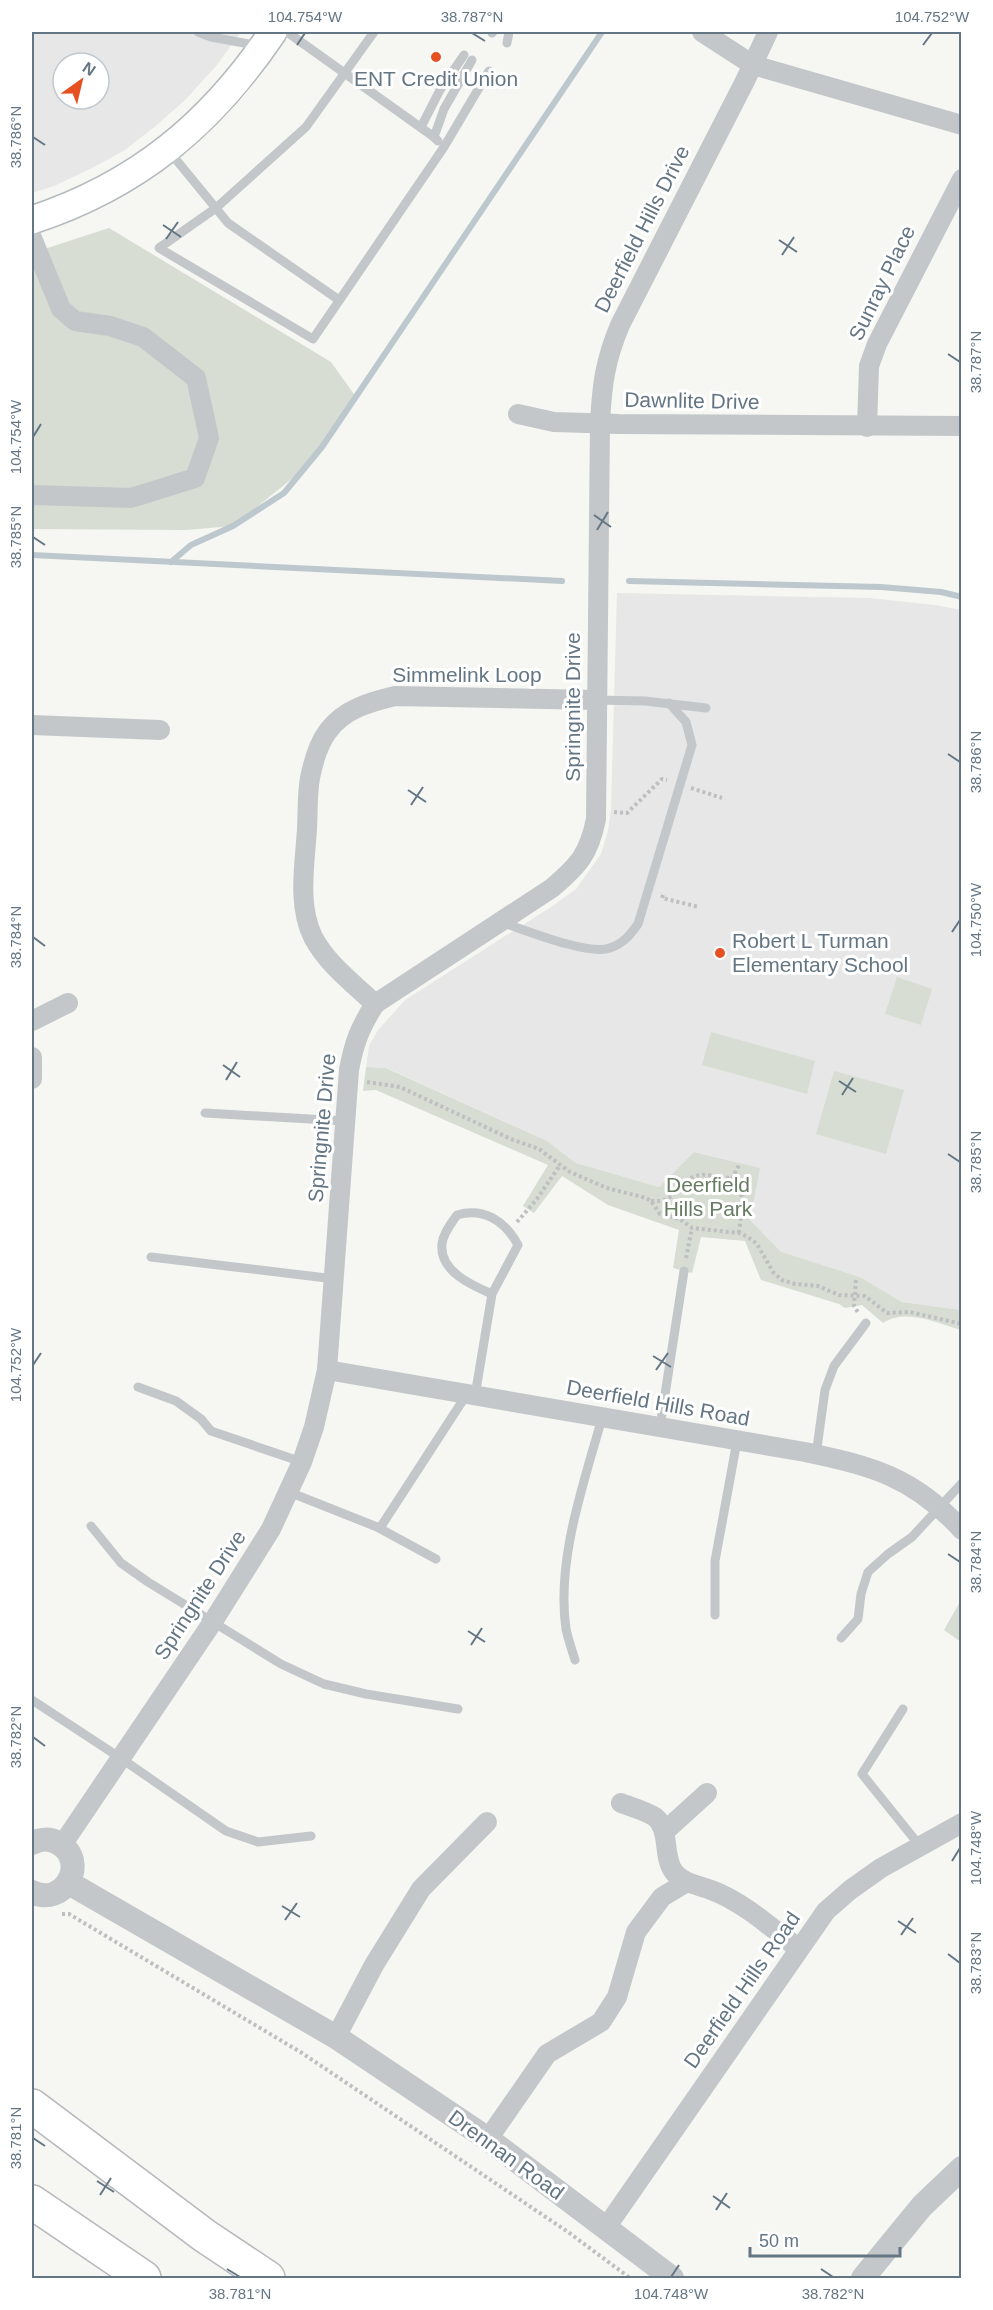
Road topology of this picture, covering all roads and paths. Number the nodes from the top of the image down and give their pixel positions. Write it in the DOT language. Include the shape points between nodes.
graph roads {
  1 [pos="198,32"];
  2 [pos="287,32"];
  3 [pos="374,32"];
  4 [pos="508,32"];
  5 [pos="702,32"];
  6 [pos="768,32"];
  7 [pos="268,39"];
  8 [pos="507,43"];
  9 [pos="753,65"];
  10 [pos="489,70"];
  11 [pos="345,73"];
  12 [pos="962,126"];
  13 [pos="421,127"];
  14 [pos="434,137"];
  15 [pos="444,147"];
  16 [pos="168,149"];
  17 [pos="962,179"];
  18 [pos="216,208"];
  19 [pos="32,220"];
  20 [pos="32,238"];
  21 [pos="339,300"];
  22 [pos="518,414"];
  23 [pos="600,423"];
  24 [pos="962,426"];
  25 [pos="867,427"];
  26 [pos="32,495"];
  27 [pos="596,700"];
  28 [pos="669,703"];
  29 [pos="706,708"];
  30 [pos="32,724"];
  31 [pos="160,730"];
  32 [pos="695,789"];
  33 [pos="692,800"];
  34 [pos="665,887"];
  35 [pos="699,907"];
  36 [pos="499,922"];
  37 [pos="68,1003"];
  38 [pos="375,1004"];
  39 [pos="32,1021"];
  40 [pos="32,1057"];
  41 [pos="32,1079"];
  42 [pos="349,1080"];
  43 [pos="205,1113"];
  44 [pos="344,1121"];
  45 [pos="740,1163"];
  46 [pos="560,1165"];
  47 [pos="732,1179"];
  48 [pos="651,1200"];
  49 [pos="692,1228"];
  50 [pos="510,1230"];
  51 [pos="739,1233"];
  52 [pos="151,1257"];
  53 [pos="684,1271"];
  54 [pos="335,1279"];
  55 [pos="856,1280"];
  56 [pos="492,1294"];
  57 [pos="855,1295"];
  58 [pos="854,1306"];
  59 [pos="866,1323"];
  60 [pos="962,1324"];
  61 [pos="327,1370"];
  62 [pos="138,1388"];
  63 [pos="471,1395"];
  64 [pos="602,1418"];
  65 [pos="660,1427"];
  66 [pos="737,1441"];
  67 [pos="816,1455"];
  68 [pos="302,1462"];
  69 [pos="962,1483"];
  70 [pos="288,1492"];
  71 [pos="940,1509"];
  72 [pos="91,1526"];
  73 [pos="380,1528"];
  74 [pos="962,1530"];
  75 [pos="436,1558"];
  76 [pos="715,1615"];
  77 [pos="212,1623"];
  78 [pos="841,1638"];
  79 [pos="575,1660"];
  80 [pos="32,1700"];
  81 [pos="458,1708"];
  82 [pos="903,1709"];
  83 [pos="122,1759"];
  84 [pos="707,1793"];
  85 [pos="621,1803"];
  86 [pos="487,1822"];
  87 [pos="962,1823"];
  88 [pos="664,1832"];
  89 [pos="311,1836"];
  90 [pos="32,1843"];
  91 [pos="63,1845"];
  92 [pos="920,1846"];
  93 [pos="687,1882"];
  94 [pos="69,1883"];
  95 [pos="32,1892"];
  96 [pos="58,1914"];
  97 [pos="799,1949"];
  98 [pos="336,2037"];
  99 [pos="32,2106"];
  100 [pos="488,2139"];
  101 [pos="962,2168"];
  102 [pos="32,2202"];
  103 [pos="605,2229"];
  104 [pos="144,2278"];
  105 [pos="268,2278"];
  106 [pos="630,2278"];
  107 [pos="672,2278"];
  108 [pos="863,2278"];
  1 -- 7 [label="lane" via="211,37"];
  2 -- 11 [label="lane"];
  3 -- 11 [label="lane"];
  4 -- 8 [label="lane"];
  5 -- 9 [label="street"];
  6 -- 9 [label="street, Deerfield Hills Drive"];
  7 -- 16 [label="main road" via="210,110"];
  9 -- 12 [label="street"];
  9 -- 23 [label="street, Deerfield Hills Drive" via="608,353"];
  10 -- 15 [label="lane"];
  11 -- 13 [label="lane"];
  11 -- 18 [label="lane" via="306,127"];
  13 -- 14 [label="lane"];
  13 -- 14 [label="lane" via="440,90 469,57"];
  14 -- 15 [label="lane"];
  15 -- 21 [label="lane"];
  16 -- 18 [label="lane"];
  16 -- 19 [label="main road" via="101,192"];
  17 -- 25 [label="street, Sunray Place" via="877,344 869,366"];
  18 -- 21 [label="lane" via="228,223"];
  18 -- 21 [label="lane" via="159,248 313,339"];
  20 -- 26 [label="street" via="61,309 75,321 110,326 143,337 196,378 209,438 195,478 131,498"];
  22 -- 23 [label="street, Dawnlite Drive" via="554,422"];
  23 -- 25 [label="street, Dawnlite Drive"];
  23 -- 27 [label="street, Springnite Drive"];
  24 -- 25 [label="street"];
  27 -- 28 [label="lane"];
  27 -- 36 [label="street, Springnite Drive" via="596,819 591,842 574,869"];
  27 -- 38 [label="street, Simmelink Loop" via="395,696 348,713 328,731 315,755 309,780 305,916 325,957"];
  28 -- 29 [label="lane"];
  28 -- 36 [label="lane" via="686,722 692,746 638,924 626,941 608,949 589,950"];
  30 -- 31 [label="street"];
  32 -- 33 [label="path"];
  34 -- 35 [label="path" via="662,898"];
  36 -- 38 [label="street, Springnite Drive"];
  37 -- 39 [label="street"];
  38 -- 42 [label="street, Springnite Drive" via="353,1048"];
  40 -- 41 [label="street"];
  42 -- 44 [label="street, Springnite Drive"];
  42 -- 46 [label="path" via="400,1087 539,1149"];
  43 -- 44 [label="lane"];
  44 -- 54 [label="street, Springnite Drive"];
  45 -- 47 [label="path"];
  46 -- 48 [label="path" via="608,1188"];
  46 -- 50 [label="path"];
  47 -- 48 [label="path" via="704,1174 688,1179 663,1201"];
  47 -- 51 [label="path" via="740,1186 742,1195"];
  48 -- 49 [label="path" via="660,1214 680,1219"];
  49 -- 51 [label="path"];
  49 -- 53 [label="path"];
  50 -- 56 [label="lane" via="518,1245"];
  50 -- 56 [label="lane" via="490,1215 467,1212 457,1215 442,1245 445,1263 467,1282"];
  51 -- 57 [label="path" via="757,1244 782,1280 818,1286 839,1295"];
  52 -- 54 [label="lane"];
  53 -- 65 [label="lane"];
  54 -- 61 [label="street, Springnite Drive"];
  55 -- 57 [label="path"];
  56 -- 63 [label="lane"];
  57 -- 58 [label="path"];
  57 -- 60 [label="path" via="865,1296 887,1313 910,1312"];
  59 -- 67 [label="lane" via="834,1366 825,1390"];
  61 -- 63 [label="street, Deerfield Hills Road"];
  61 -- 68 [label="street, Springnite Drive"];
  62 -- 68 [label="lane" via="176,1401 211,1431"];
  63 -- 64 [label="street, Deerfield Hills Road"];
  63 -- 73 [label="lane"];
  64 -- 65 [label="street, Deerfield Hills Road"];
  64 -- 79 [label="lane" via="577,1506 565,1574 566,1629"];
  65 -- 66 [label="street, Deerfield Hills Road"];
  66 -- 67 [label="street, Deerfield Hills Road"];
  66 -- 76 [label="lane" via="715,1561"];
  67 -- 71 [label="street, Deerfield Hills Road" via="862,1464 893,1477 921,1492"];
  68 -- 70 [label="street, Springnite Drive"];
  69 -- 71 [label="lane"];
  70 -- 73 [label="lane"];
  70 -- 77 [label="street, Springnite Drive" via="272,1528"];
  71 -- 74 [label="street, Deerfield Hills Road"];
  71 -- 78 [label="lane" via="868,1572 858,1619"];
  72 -- 77 [label="lane" via="121,1563"];
  73 -- 75 [label="lane"];
  77 -- 81 [label="lane" via="281,1664 324,1684"];
  77 -- 83 [label="street, Springnite Drive"];
  80 -- 83 [label="lane"];
  82 -- 92 [label="lane" via="862,1774"];
  83 -- 89 [label="lane" via="226,1831 258,1842"];
  83 -- 91 [label="street, Springnite Drive"];
  84 -- 88 [label="street"];
  85 -- 88 [label="street" via="656,1818"];
  86 -- 98 [label="street" via="421,1889"];
  87 -- 92 [label="street, Deerfield Hills Road"];
  88 -- 93 [label="street" via="666,1855 675,1872"];
  90 -- 91 [label="street" via="45,1839"];
  91 -- 94 [label="street" via="74,1867"];
  92 -- 97 [label="street, Deerfield Hills Road" via="850,1890 826,1911"];
  93 -- 97 [label="street" via="714,1891"];
  93 -- 100 [label="street" via="662,1897 636,1932 617,1997 601,2022 547,2054"];
  94 -- 95 [label="street" via="53,1894"];
  94 -- 98 [label="street, Drennan Road"];
  96 -- 106 [label="path" via="69,1914 302,2054 568,2232"];
  97 -- 103 [label="street, Deerfield Hills Road"];
  98 -- 100 [label="street, Drennan Road"];
  99 -- 105 [label="highway" via="205,2236"];
  100 -- 103 [label="street, Drennan Road"];
  101 -- 108 [label="street" via="914,2215"];
  102 -- 104 [label="highway"];
  103 -- 107 [label="street, Drennan Road"];
}
